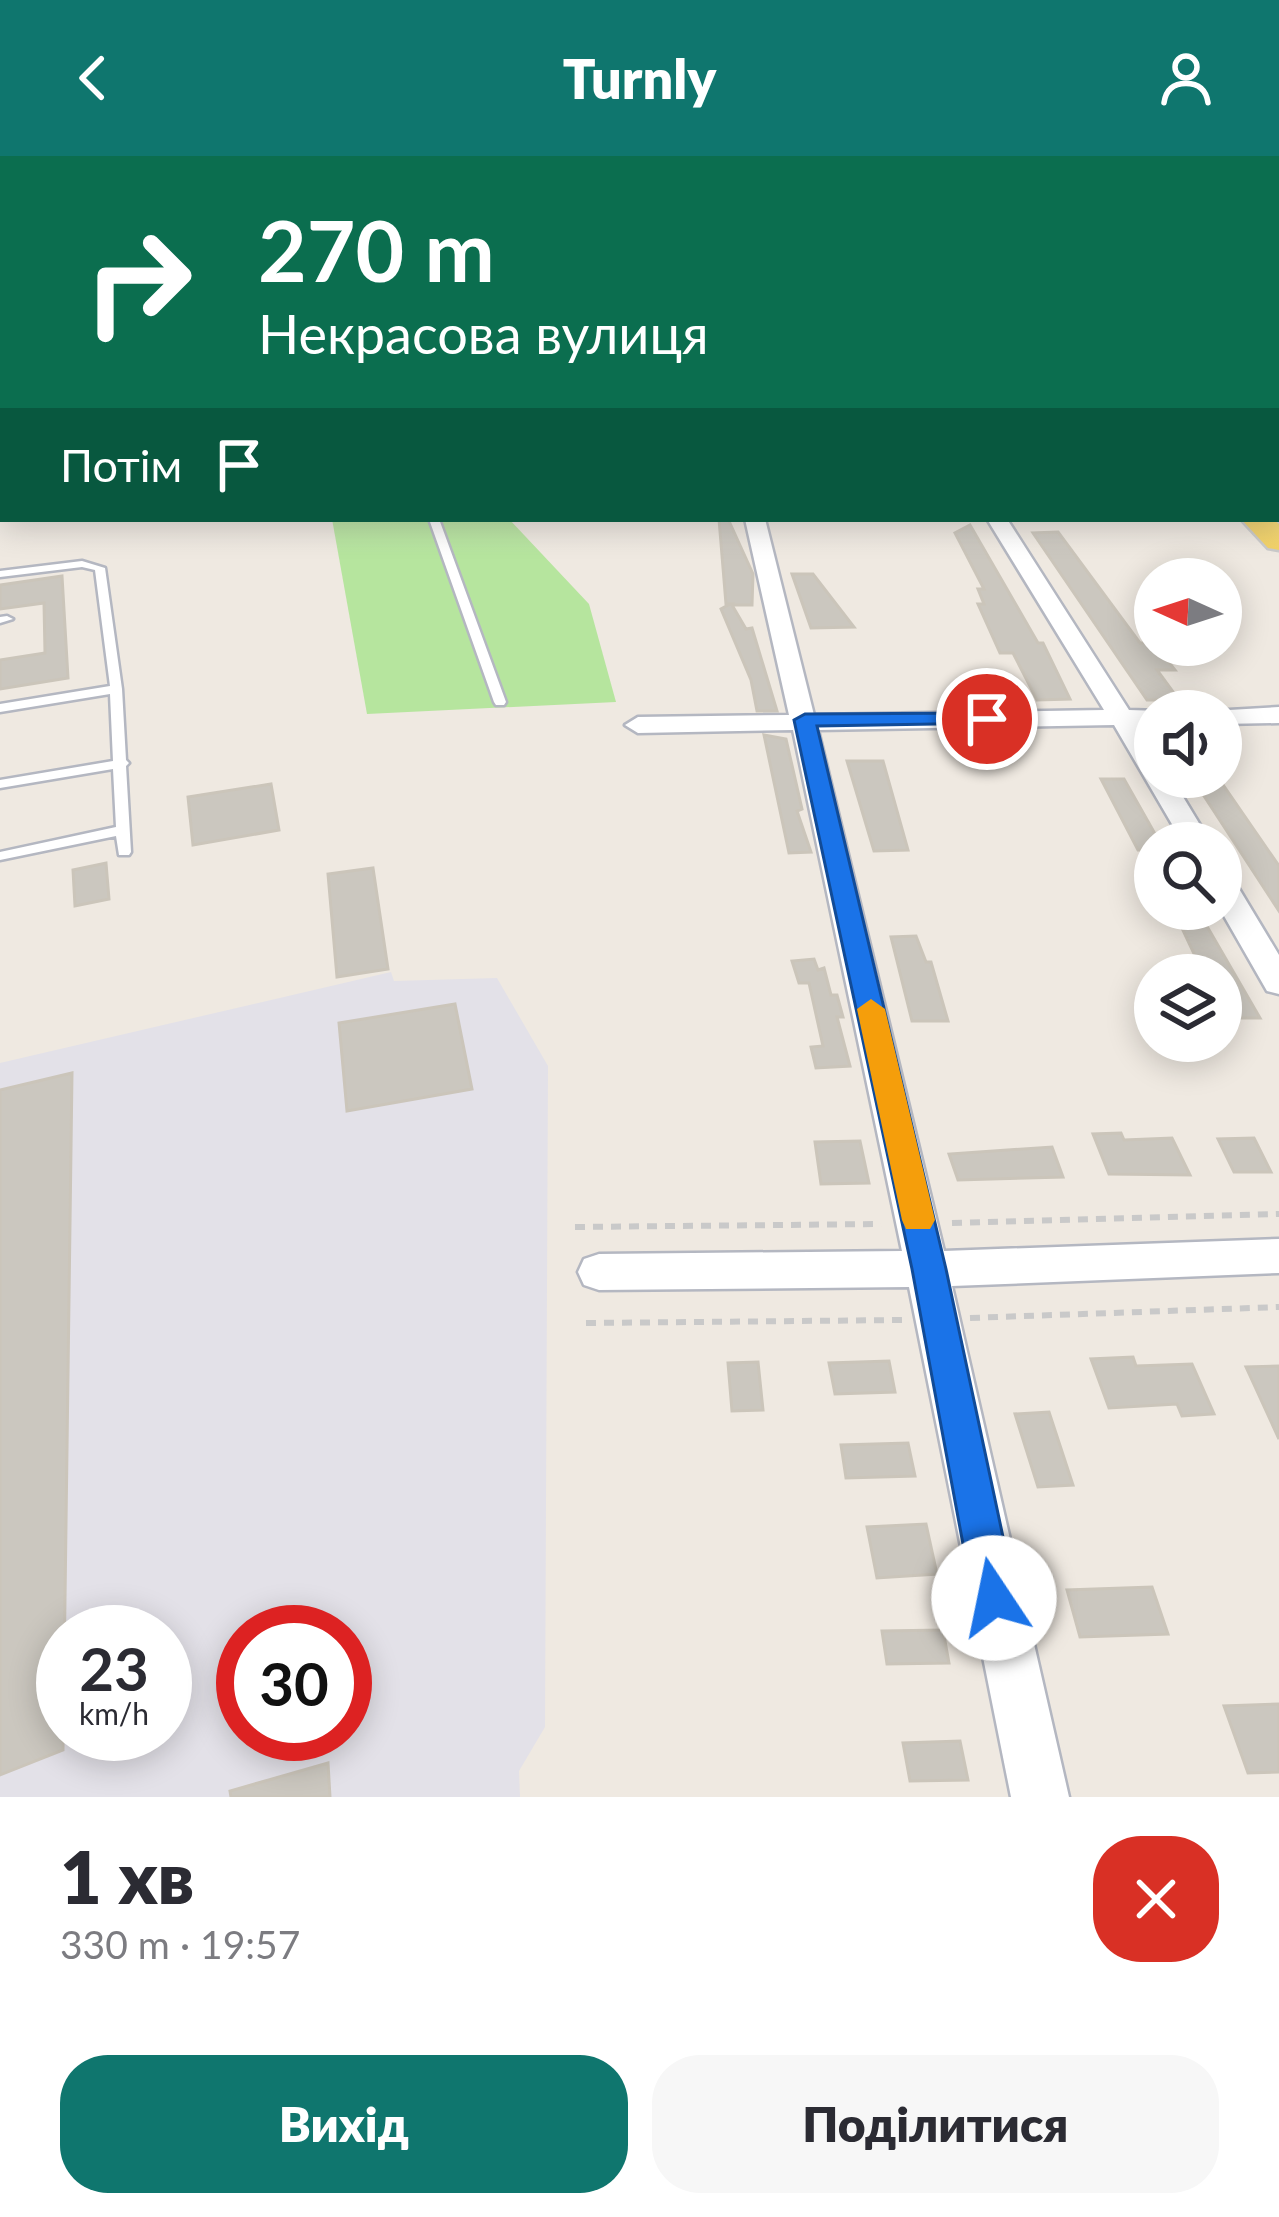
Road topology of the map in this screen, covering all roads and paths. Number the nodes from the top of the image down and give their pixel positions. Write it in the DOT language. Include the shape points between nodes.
graph roads {
  1 [pos="435,522"];
  2 [pos="756,522"];
  3 [pos="999,522"];
  4 [pos="0,574"];
  5 [pos="116,689"];
  6 [pos="500,702"];
  7 [pos="0,708"];
  8 [pos="1279,715"];
  9 [pos="1242,716"];
  10 [pos="1124,718"];
  11 [pos="1134,718"];
  12 [pos="805,720"];
  13 [pos="638,725"];
  14 [pos="1134,735"];
  15 [pos="122,763"];
  16 [pos="0,784"];
  17 [pos="123,830"];
  18 [pos="124,852"];
  19 [pos="0,856"];
  20 [pos="1242,920"];
  21 [pos="1279,983"];
  22 [pos="1279,1214"];
  23 [pos="919,1224"];
  24 [pos="575,1227"];
  25 [pos="1279,1256"];
  26 [pos="929,1269"];
  27 [pos="598,1272"];
  28 [pos="1279,1307"];
  29 [pos="939,1319"];
  30 [pos="586,1323"];
  31 [pos="1040,1797"];
  1 -- 6 [label="lane"];
  2 -- 12 [label="street"];
  3 -- 10 [label="street"];
  4 -- 5 [label="lane" via="100,568"];
  5 -- 7 [label="lane"];
  5 -- 15 [label="lane"];
  8 -- 9 [label="street"];
  10 -- 11 [label="street"];
  10 -- 12 [label="street"];
  10 -- 14 [label="street"];
  12 -- 13 [label="street"];
  12 -- 23 [label="street"];
  15 -- 16 [label="lane"];
  15 -- 17 [label="lane"];
  17 -- 18 [label="lane"];
  17 -- 19 [label="lane"];
  20 -- 21 [label="street"];
  22 -- 23 [label="path"];
  23 -- 24 [label="path"];
  23 -- 26 [label="street"];
  25 -- 26 [label="street"];
  26 -- 27 [label="street"];
  26 -- 29 [label="street"];
  28 -- 29 [label="path"];
  29 -- 30 [label="path"];
  29 -- 31 [label="street"];
}
